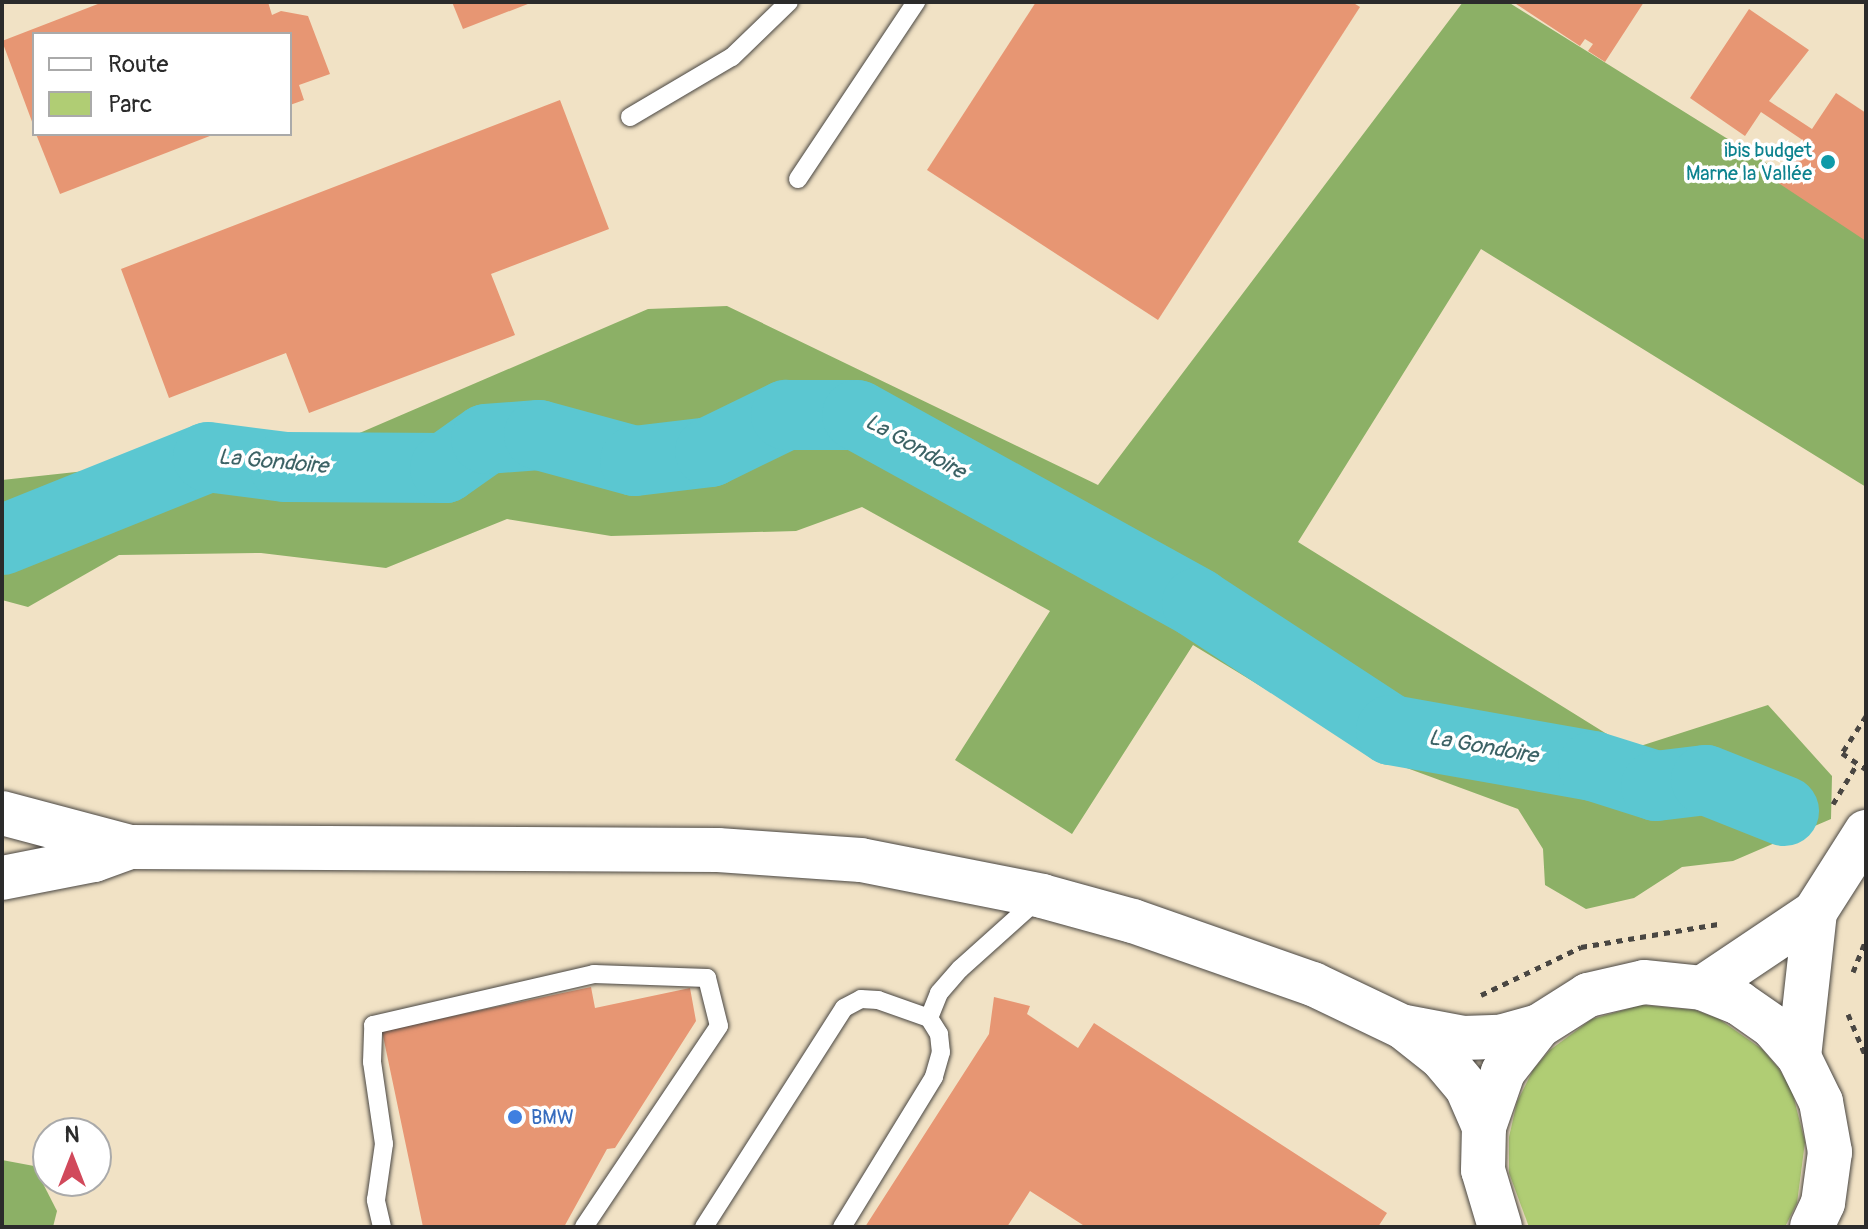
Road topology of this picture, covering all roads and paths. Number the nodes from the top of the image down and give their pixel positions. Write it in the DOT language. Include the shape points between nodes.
graph roads {
  1 [pos="789,2"];
  2 [pos="916,2"];
  3 [pos="630,117"];
  4 [pos="798,179"];
  5 [pos="1866,716"];
  6 [pos="1866,769"];
  7 [pos="2,813"];
  8 [pos="1866,832"];
  9 [pos="130,847"];
  10 [pos="2,878"];
  11 [pos="1042,896"];
  12 [pos="1815,912"];
  13 [pos="1866,940"];
  14 [pos="1851,980"];
  15 [pos="1702,988"];
  16 [pos="1848,1003"];
  17 [pos="929,1018"];
  18 [pos="1539,1026"];
  19 [pos="1403,1027"];
  20 [pos="1799,1057"];
  21 [pos="1866,1057"];
  22 [pos="1484,1127"];
  23 [pos="382,1227"];
  24 [pos="584,1227"];
  25 [pos="704,1227"];
  26 [pos="842,1227"];
  27 [pos="1500,1227"];
  28 [pos="1812,1227"];
  1 -- 3 [label="lane" via="732,57"];
  2 -- 4 [label="lane"];
  5 -- 6 [label="path" via="1842,753"];
  7 -- 9 [label="main road"];
  8 -- 12 [label="main road"];
  9 -- 10 [label="main road" via="94,860"];
  9 -- 11 [label="main road" via="718,850 861,860"];
  11 -- 17 [label="lane" via="960,969 939,993"];
  11 -- 19 [label="main road" via="1258,964"];
  12 -- 15 [label="main road"];
  12 -- 20 [label="main road"];
  13 -- 14 [label="path"];
  15 -- 18 [label="main road" via="1644,982 1588,995"];
  15 -- 20 [label="main road" via="1756,1014"];
  16 -- 21 [label="path" via="1854,1036"];
  17 -- 25 [label="lane" via="878,1000 861,999 844,1008"];
  17 -- 26 [label="lane" via="939,1034 941,1052 934,1077"];
  18 -- 19 [label="main road" via="1500,1037 1463,1038"];
  18 -- 22 [label="main road" via="1503,1072"];
  19 -- 22 [label="main road" via="1442,1058 1467,1088"];
  20 -- 28 [label="main road" via="1821,1102 1830,1152 1823,1203"];
  22 -- 27 [label="main road" via="1483,1170"];
  23 -- 24 [label="lane" via="376,1200 384,1144 372,1062 373,1025 594,974 707,978 719,1026"];
}
